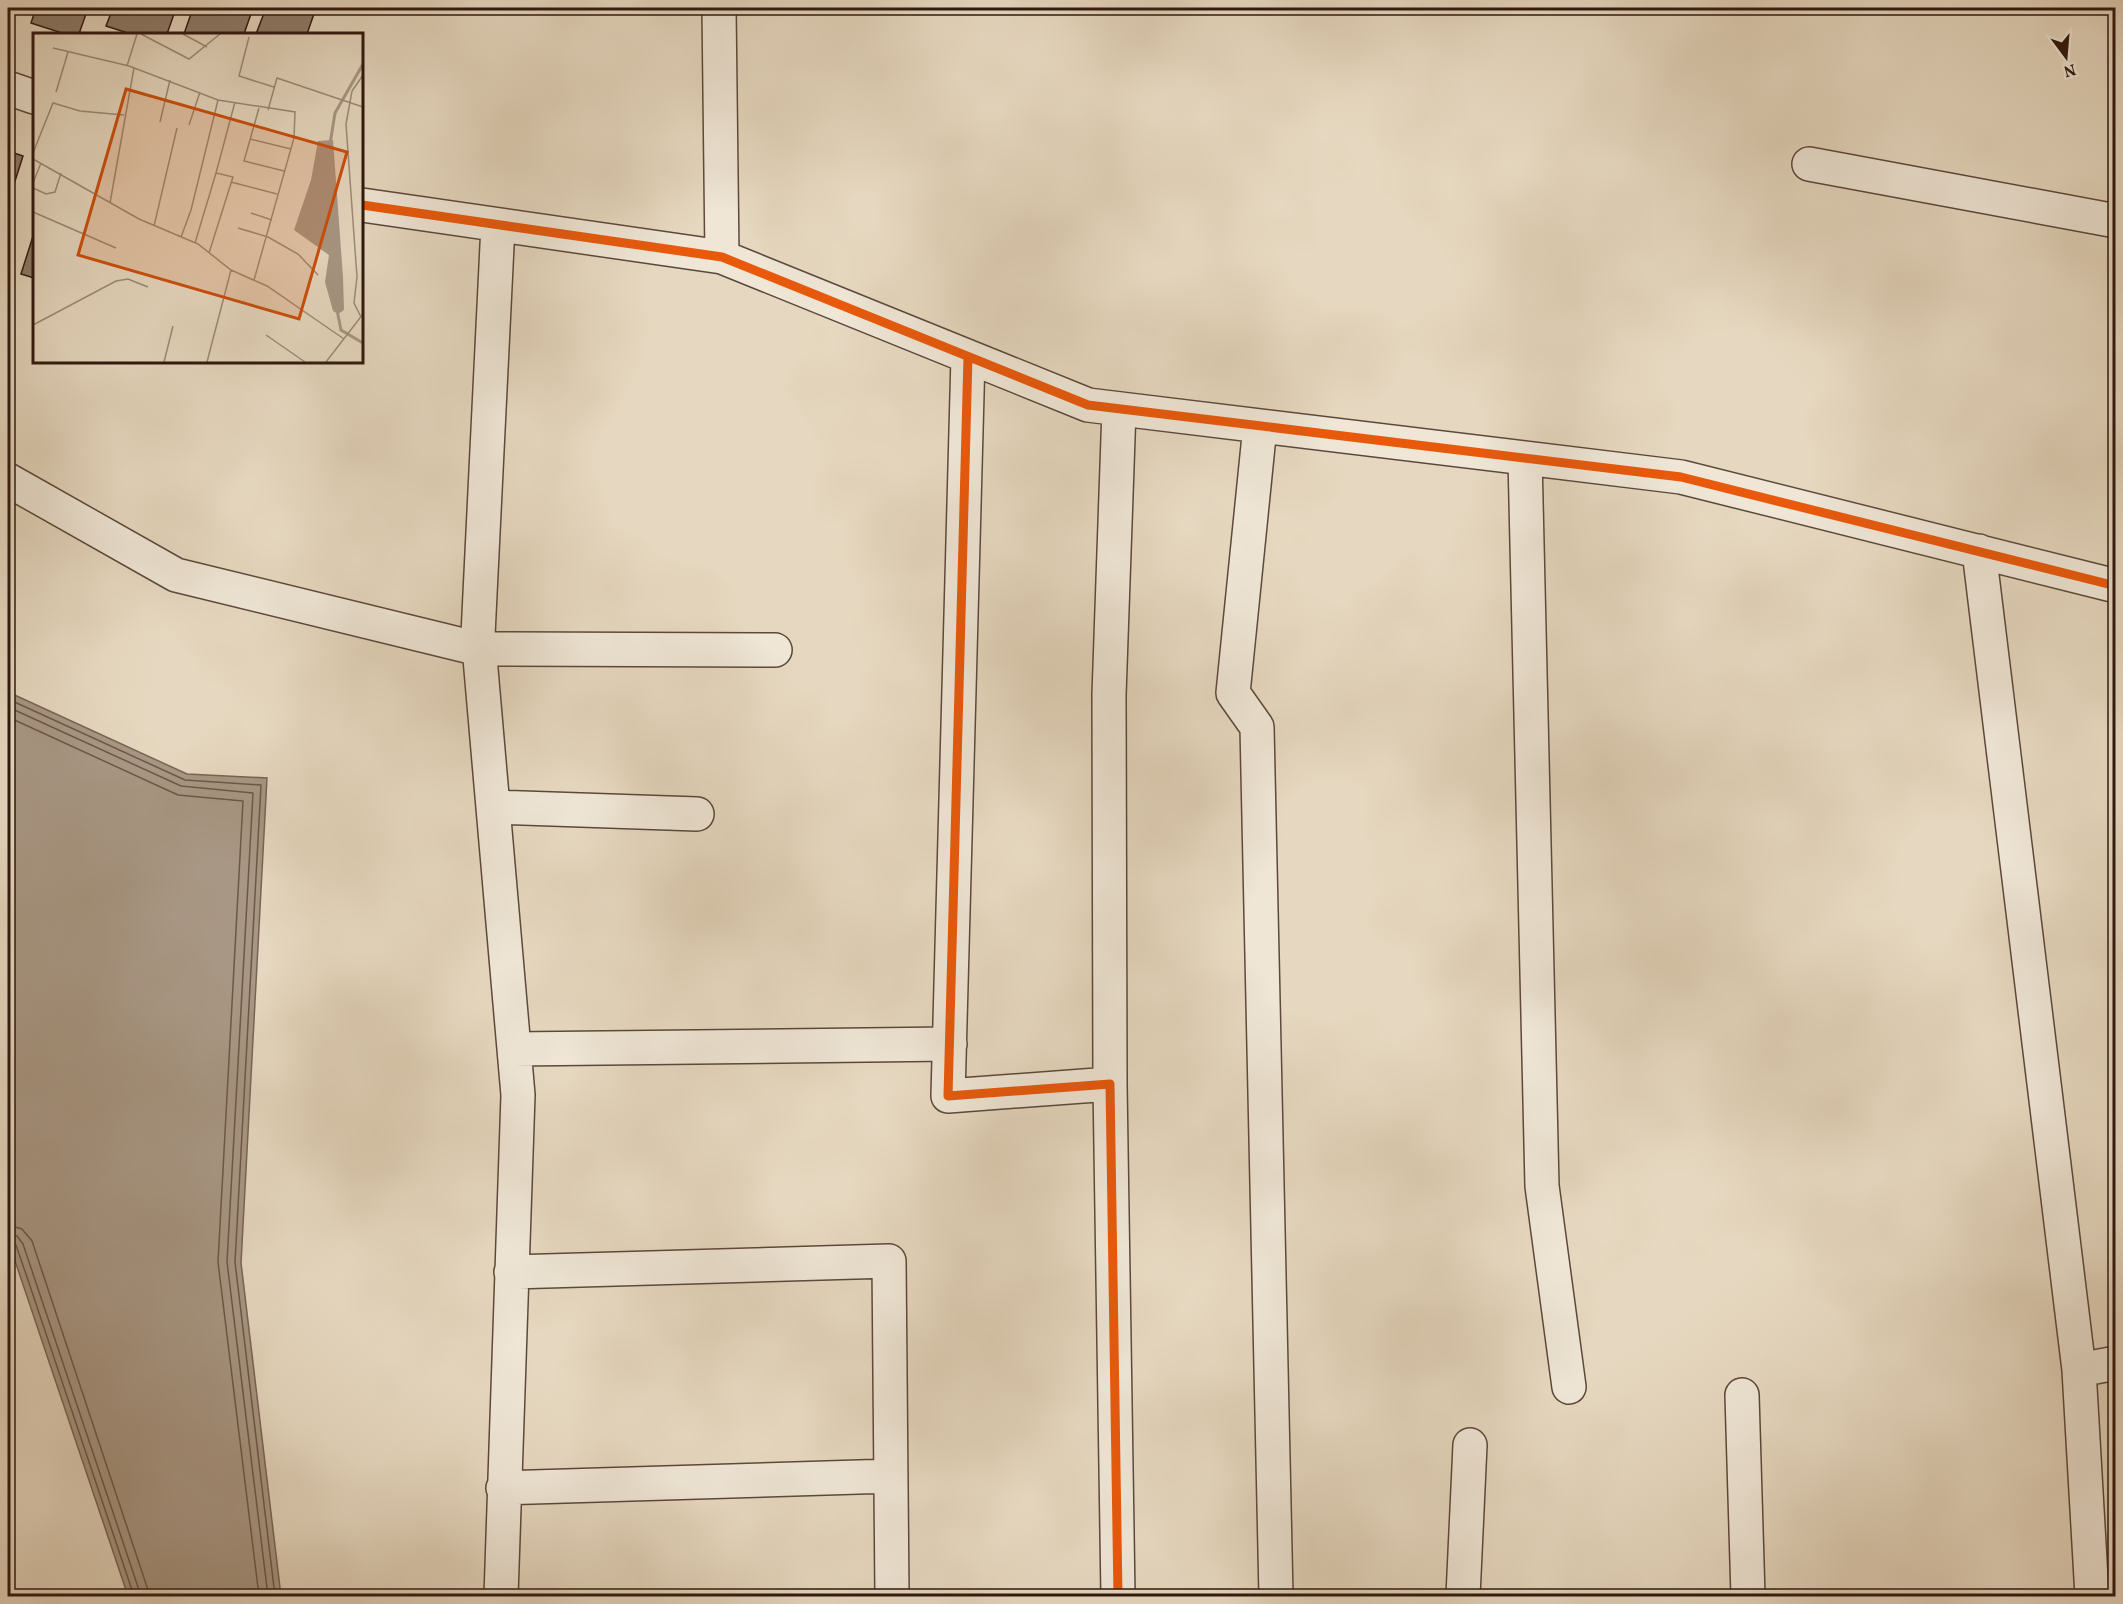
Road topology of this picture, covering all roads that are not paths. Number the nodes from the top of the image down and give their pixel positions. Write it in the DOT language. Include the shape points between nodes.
graph roads {
  1 [pos="719,8"];
  2 [pos="8,88"];
  3 [pos="33,97"];
  4 [pos="1809,165"];
  5 [pos="363,205"];
  6 [pos="2115,221"];
  7 [pos="498,225"];
  8 [pos="722,257"];
  9 [pos="968,357"];
  10 [pos="1119,409"];
  11 [pos="1260,426"];
  12 [pos="1525,458"];
  13 [pos="8,480"];
  14 [pos="1978,550"];
  15 [pos="2115,586"];
  16 [pos="479,649"];
  17 [pos="775,650"];
  18 [pos="493,807"];
  19 [pos="697,814"];
  20 [pos="950,1044"];
  21 [pos="514,1049"];
  22 [pos="1110,1084"];
  23 [pos="511,1272"];
  24 [pos="2115,1363"];
  25 [pos="2079,1370"];
  26 [pos="1569,1387"];
  27 [pos="1742,1395"];
  28 [pos="1470,1445"];
  29 [pos="891,1476"];
  30 [pos="504,1488"];
  31 [pos="501,1596"];
  32 [pos="892,1596"];
  33 [pos="1118,1596"];
  34 [pos="1276,1596"];
  35 [pos="1463,1596"];
  36 [pos="1748,1596"];
  37 [pos="2092,1596"];
  1 -- 8 [label="street"];
  2 -- 3 [label="street"];
  4 -- 6 [label="street"];
  5 -- 7 [label="street"];
  7 -- 8 [label="street"];
  7 -- 16 [label="street"];
  8 -- 9 [label="street"];
  9 -- 10 [label="street" via="1088,405"];
  9 -- 20 [label="street"];
  10 -- 11 [label="street"];
  10 -- 22 [label="street" via="1109,695"];
  11 -- 12 [label="street"];
  11 -- 34 [label="street" via="1233,693 1257,727"];
  12 -- 14 [label="street" via="1681,477"];
  12 -- 26 [label="street" via="1542,1186"];
  13 -- 16 [label="street" via="176,575"];
  14 -- 15 [label="street"];
  14 -- 25 [label="street"];
  16 -- 17 [label="street"];
  16 -- 18 [label="street"];
  18 -- 19 [label="street"];
  18 -- 21 [label="street"];
  20 -- 21 [label="street"];
  20 -- 22 [label="street" via="948,1096"];
  21 -- 23 [label="street" via="518,1095"];
  22 -- 33 [label="street"];
  23 -- 29 [label="street" via="889,1261"];
  23 -- 30 [label="street"];
  24 -- 25 [label="street"];
  25 -- 37 [label="street"];
  27 -- 36 [label="street"];
  28 -- 35 [label="street"];
  29 -- 30 [label="street"];
  29 -- 32 [label="street"];
  30 -- 31 [label="street"];
}
